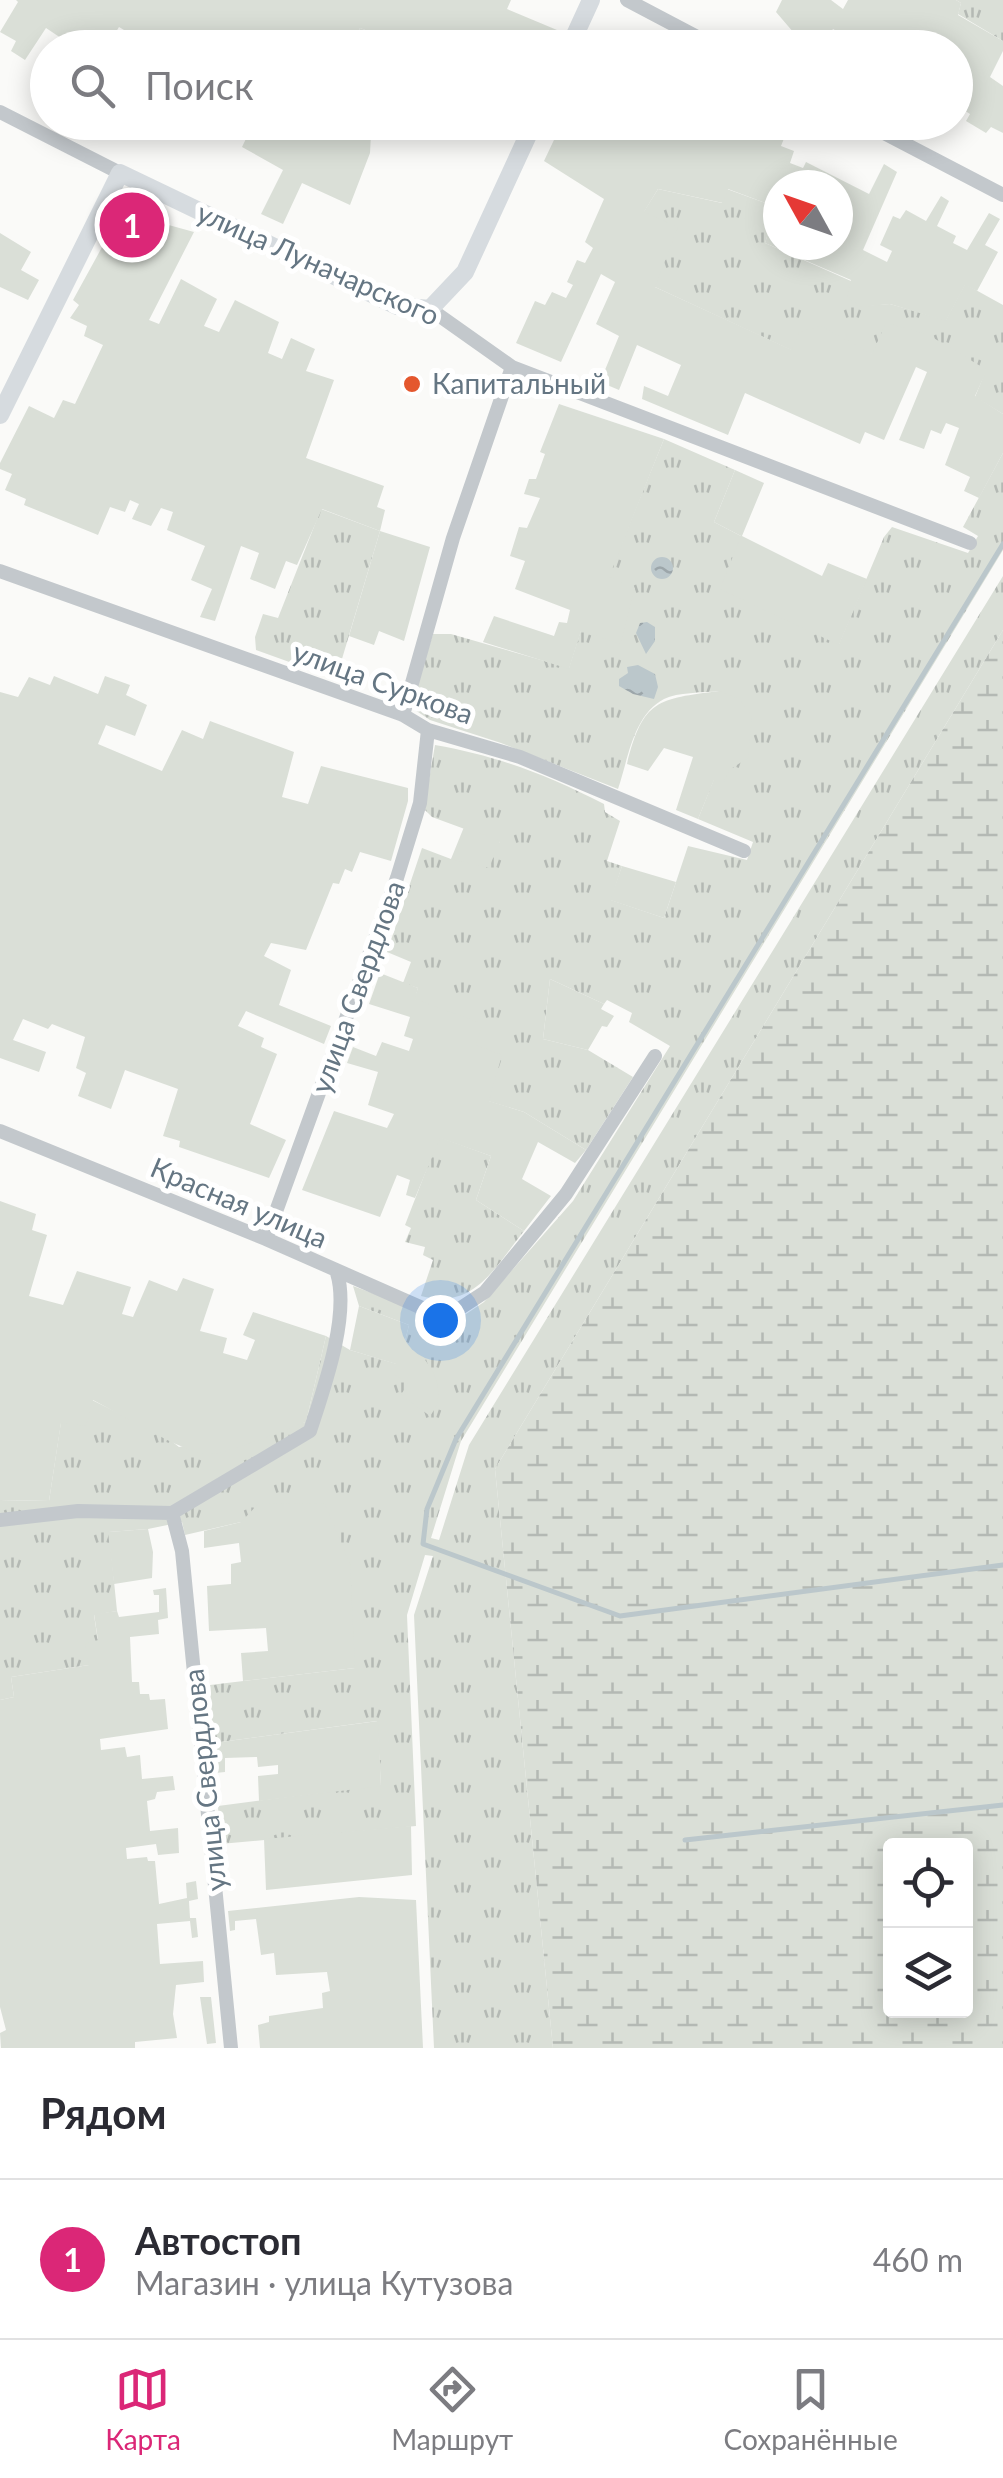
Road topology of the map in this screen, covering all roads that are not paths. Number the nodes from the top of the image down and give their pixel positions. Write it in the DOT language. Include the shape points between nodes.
graph roads {
  1 [pos="590,0"];
  2 [pos="626,0"];
  3 [pos="577,30"];
  4 [pos="684,30"];
  5 [pos="0,112"];
  6 [pos="30,128"];
  7 [pos="54,140"];
  8 [pos="526,140"];
  9 [pos="898,140"];
  10 [pos="120,174"];
  11 [pos="1003,195"];
  12 [pos="430,310"];
  13 [pos="512,366"];
  14 [pos="0,414"];
  15 [pos="970,543"];
  16 [pos="0,571"];
  17 [pos="403,715"];
  18 [pos="428,730"];
  19 [pos="744,851"];
  20 [pos="655,1056"];
  21 [pos="0,1131"];
  22 [pos="266,1240"];
  23 [pos="337,1272"];
  24 [pos="172,1513"];
  25 [pos="0,1520"];
  26 [pos="231,2048"];
  1 -- 3 [label="street"];
  2 -- 4 [label="street"];
  5 -- 6 [label="street, улица Луначарского"];
  7 -- 10 [label="street, улица Луначарского"];
  8 -- 12 [label="street" via="465,272"];
  9 -- 11 [label="street"];
  10 -- 12 [label="street, улица Луначарского" via="397,306"];
  10 -- 14 [label="street"];
  12 -- 13 [label="street, улица Луначарского"];
  13 -- 15 [label="street, улица Луначарского"];
  13 -- 17 [label="street" via="452,538"];
  16 -- 17 [label="street, улица Суркова"];
  17 -- 18 [label="street, улица Суркова"];
  18 -- 19 [label="street, улица Суркова" via="520,758"];
  18 -- 22 [label="street, улица Свердлова" via="420,803 397,878"];
  20 -- 23 [label="street, Красная улица" via="566,1194 485,1292 459,1309 430,1311"];
  21 -- 22 [label="street, Красная улица"];
  22 -- 23 [label="street, Красная улица"];
  23 -- 24 [label="street" via="340,1311 310,1431"];
  24 -- 25 [label="street" via="78,1511"];
  24 -- 26 [label="street, улица Свердлова" via="182,1551"];
}
